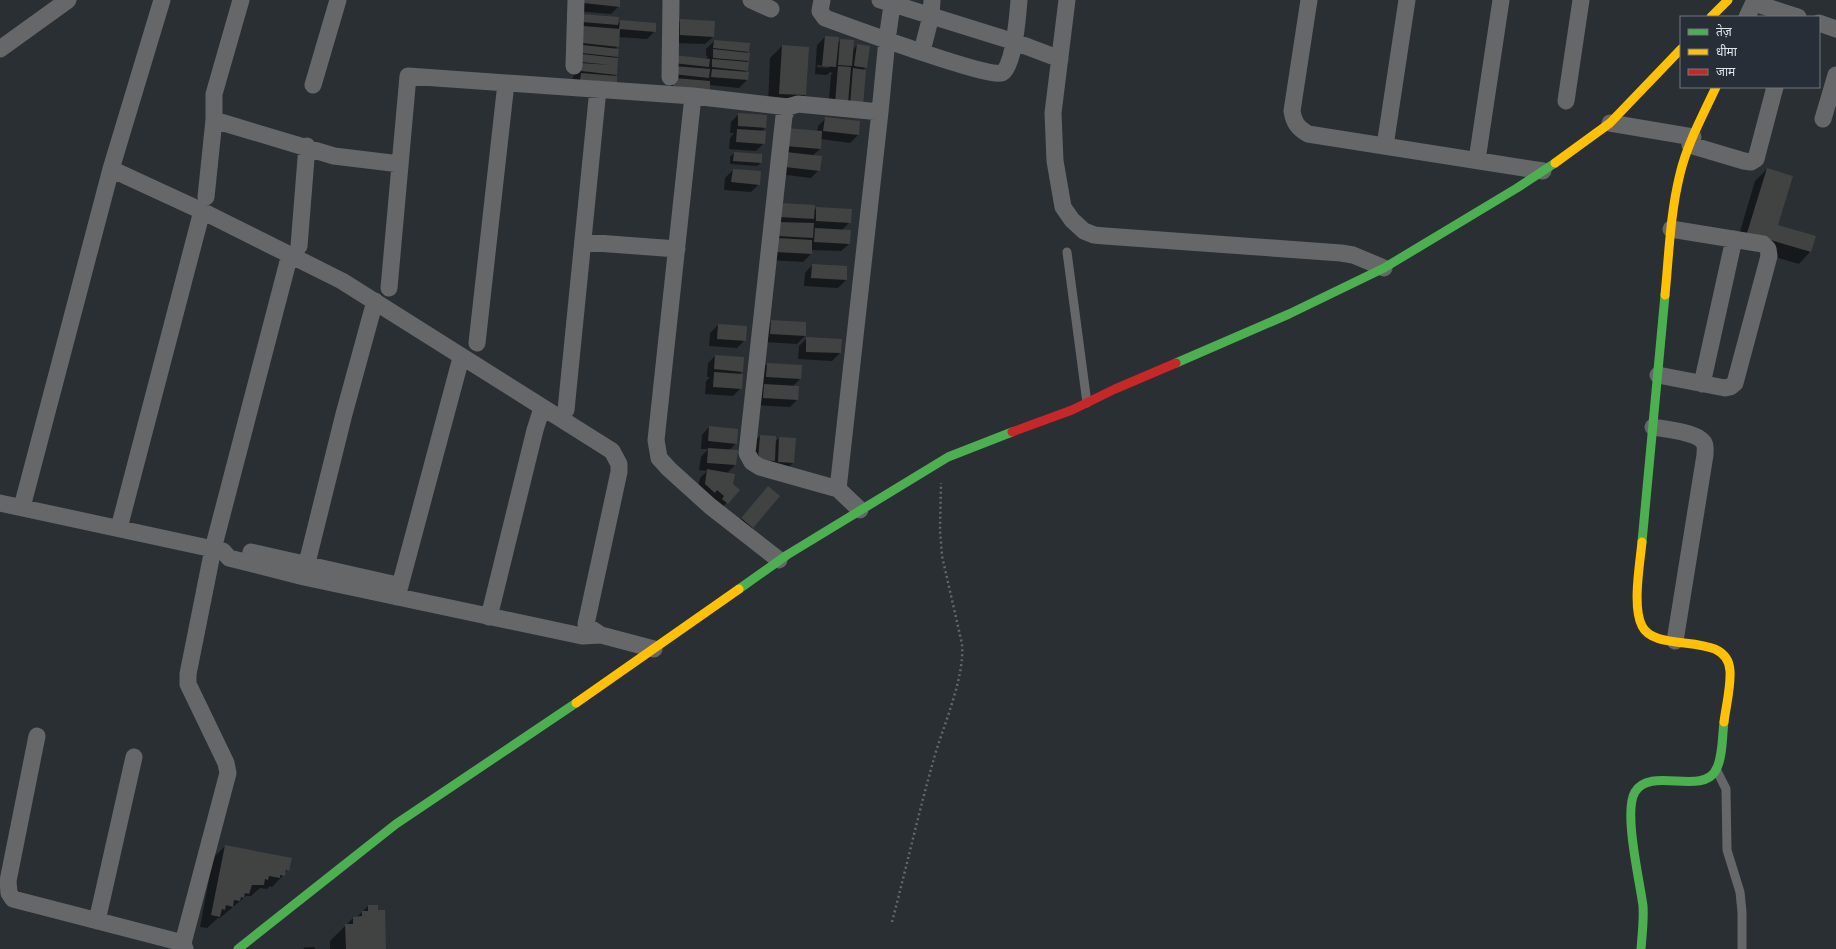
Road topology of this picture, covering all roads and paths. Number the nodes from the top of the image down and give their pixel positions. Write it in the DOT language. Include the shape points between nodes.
graph roads {
  1 [pos="68,0"];
  2 [pos="162,0"];
  3 [pos="241,0"];
  4 [pos="338,0"];
  5 [pos="576,0"];
  6 [pos="671,0"];
  7 [pos="751,0"];
  8 [pos="822,0"];
  9 [pos="1020,0"];
  10 [pos="1067,0"];
  11 [pos="1309,0"];
  12 [pos="1407,0"];
  13 [pos="1501,0"];
  14 [pos="1580,0"];
  15 [pos="1728,0"];
  16 [pos="886,2"];
  17 [pos="1752,7"];
  18 [pos="771,8"];
  19 [pos="932,8"];
  20 [pos="1712,16"];
  21 [pos="1794,16"];
  22 [pos="1820,23"];
  23 [pos="1836,28"];
  24 [pos="887,40"];
  25 [pos="1015,42"];
  26 [pos="0,49"];
  27 [pos="1680,50"];
  28 [pos="922,51"];
  29 [pos="1060,59"];
  30 [pos="574,66"];
  31 [pos="1836,75"];
  32 [pos="670,77"];
  33 [pos="506,83"];
  34 [pos="313,85"];
  35 [pos="1716,88"];
  36 [pos="1775,88"];
  37 [pos="598,89"];
  38 [pos="693,96"];
  39 [pos="1566,102"];
  40 [pos="788,107"];
  41 [pos="880,112"];
  42 [pos="1823,119"];
  43 [pos="214,120"];
  44 [pos="1610,123"];
  45 [pos="1692,141"];
  46 [pos="307,146"];
  47 [pos="1385,146"];
  48 [pos="1477,160"];
  49 [pos="400,164"];
  50 [pos="111,168"];
  51 [pos="1543,171"];
  52 [pos="204,204"];
  53 [pos="1671,229"];
  54 [pos="1734,239"];
  55 [pos="583,242"];
  56 [pos="677,249"];
  57 [pos="294,250"];
  58 [pos="1067,252"];
  59 [pos="1384,268"];
  60 [pos="389,288"];
  61 [pos="375,301"];
  62 [pos="477,343"];
  63 [pos="461,358"];
  64 [pos="1658,375"];
  65 [pos="1702,384"];
  66 [pos="1087,403"];
  67 [pos="542,408"];
  68 [pos="566,410"];
  69 [pos="1653,427"];
  70 [pos="942,461"];
  71 [pos="838,489"];
  72 [pos="0,503"];
  73 [pos="22,507"];
  74 [pos="860,510"];
  75 [pos="119,528"];
  76 [pos="218,550"];
  77 [pos="780,560"];
  78 [pos="305,571"];
  79 [pos="398,591"];
  80 [pos="491,611"];
  81 [pos="586,624"];
  82 [pos="601,634"];
  83 [pos="1675,641"];
  84 [pos="654,649"];
  85 [pos="37,736"];
  86 [pos="134,757"];
  87 [pos="1716,769"];
  88 [pos="97,921"];
  89 [pos="892,922"];
  90 [pos="184,946"];
  91 [pos="238,949"];
  92 [pos="1641,949"];
  93 [pos="1742,949"];
  1 -- 26 [label="street"];
  2 -- 50 [label="street"];
  3 -- 43 [label="street" via="214,94"];
  4 -- 34 [label="street"];
  5 -- 30 [label="street"];
  6 -- 32 [label="street"];
  7 -- 18 [label="street"];
  8 -- 24 [label="street" via="820,11 825,18"];
  9 -- 25 [label="street"];
  10 -- 29 [label="street"];
  11 -- 47 [label="street" via="1292,111 1294,120 1299,128 1308,134"];
  12 -- 47 [label="street"];
  13 -- 48 [label="street"];
  14 -- 39 [label="street"];
  15 -- 20 [label="street"];
  16 -- 19 [label="street"];
  16 -- 24 [label="street"];
  17 -- 21 [label="street"];
  19 -- 25 [label="street"];
  19 -- 28 [label="street"];
  22 -- 23 [label="street"];
  24 -- 28 [label="street"];
  24 -- 41 [label="street"];
  25 -- 28 [label="street" via="1007,68 1002,73 993,74"];
  25 -- 29 [label="street"];
  27 -- 44 [label="street"];
  29 -- 59 [label="street" via="1053,113 1055,161 1063,207 1084,231 1105,236 1341,252"];
  31 -- 42 [label="street"];
  33 -- 37 [label="street"];
  33 -- 49 [label="street" via="408,76"];
  33 -- 62 [label="street"];
  35 -- 45 [label="street"];
  36 -- 45 [label="street" via="1756,159 1744,162"];
  37 -- 38 [label="street"];
  37 -- 55 [label="street"];
  38 -- 40 [label="street"];
  38 -- 56 [label="street"];
  40 -- 41 [label="street" via="798,104"];
  40 -- 71 [label="street" via="784,116 747,453 752,462 760,467"];
  41 -- 71 [label="street"];
  43 -- 46 [label="street"];
  43 -- 52 [label="street"];
  44 -- 45 [label="street"];
  44 -- 51 [label="street"];
  45 -- 53 [label="street" via="1680,173"];
  46 -- 49 [label="street" via="334,156"];
  46 -- 57 [label="street"];
  47 -- 48 [label="street"];
  48 -- 51 [label="street"];
  49 -- 60 [label="street"];
  50 -- 52 [label="street"];
  50 -- 73 [label="street"];
  51 -- 59 [label="street"];
  52 -- 57 [label="street"];
  52 -- 75 [label="street"];
  53 -- 54 [label="street"];
  53 -- 64 [label="street"];
  54 -- 65 [label="street"];
  54 -- 65 [label="street" via="1763,244 1768,249 1768,262 1735,383 1725,388"];
  55 -- 56 [label="street"];
  55 -- 68 [label="street"];
  56 -- 77 [label="street" via="656,440 659,458 710,506"];
  57 -- 61 [label="street"];
  57 -- 76 [label="street"];
  58 -- 66 [label="lane"];
  59 -- 66 [label="street" via="1289,314"];
  61 -- 63 [label="street"];
  61 -- 78 [label="street"];
  63 -- 67 [label="street"];
  63 -- 79 [label="street"];
  64 -- 65 [label="street"];
  64 -- 69 [label="street"];
  66 -- 70 [label="street"];
  67 -- 80 [label="street"];
  67 -- 81 [label="street" via="612,451 619,464"];
  69 -- 83 [label="street" via="1638,612 1642,627 1652,637"];
  69 -- 83 [label="street" via="1694,435 1705,444"];
  70 -- 74 [label="street"];
  70 -- 89 [label="path" via="942,556 963,655 932,763"];
  71 -- 74 [label="street"];
  72 -- 73 [label="street"];
  73 -- 75 [label="street"];
  74 -- 77 [label="street"];
  75 -- 76 [label="street"];
  76 -- 78 [label="street" via="231,548"];
  76 -- 90 [label="street" via="188,674 188,684 226,763 228,773"];
  77 -- 84 [label="street"];
  78 -- 79 [label="street"];
  79 -- 80 [label="street"];
  80 -- 81 [label="street"];
  80 -- 82 [label="street" via="582,636"];
  81 -- 82 [label="street"];
  82 -- 84 [label="street"];
  83 -- 87 [label="street" via="1714,648 1722,652 1728,660 1730,671"];
  84 -- 91 [label="street" via="396,824"];
  85 -- 88 [label="street" via="8,882 9,893 13,899"];
  86 -- 88 [label="street"];
  87 -- 92 [label="street" via="1711,776 1700,780 1648,782 1636,790 1630,815 1644,908"];
  87 -- 93 [label="lane" via="1726,789 1726,850 1740,892"];
  88 -- 90 [label="street"];
}
